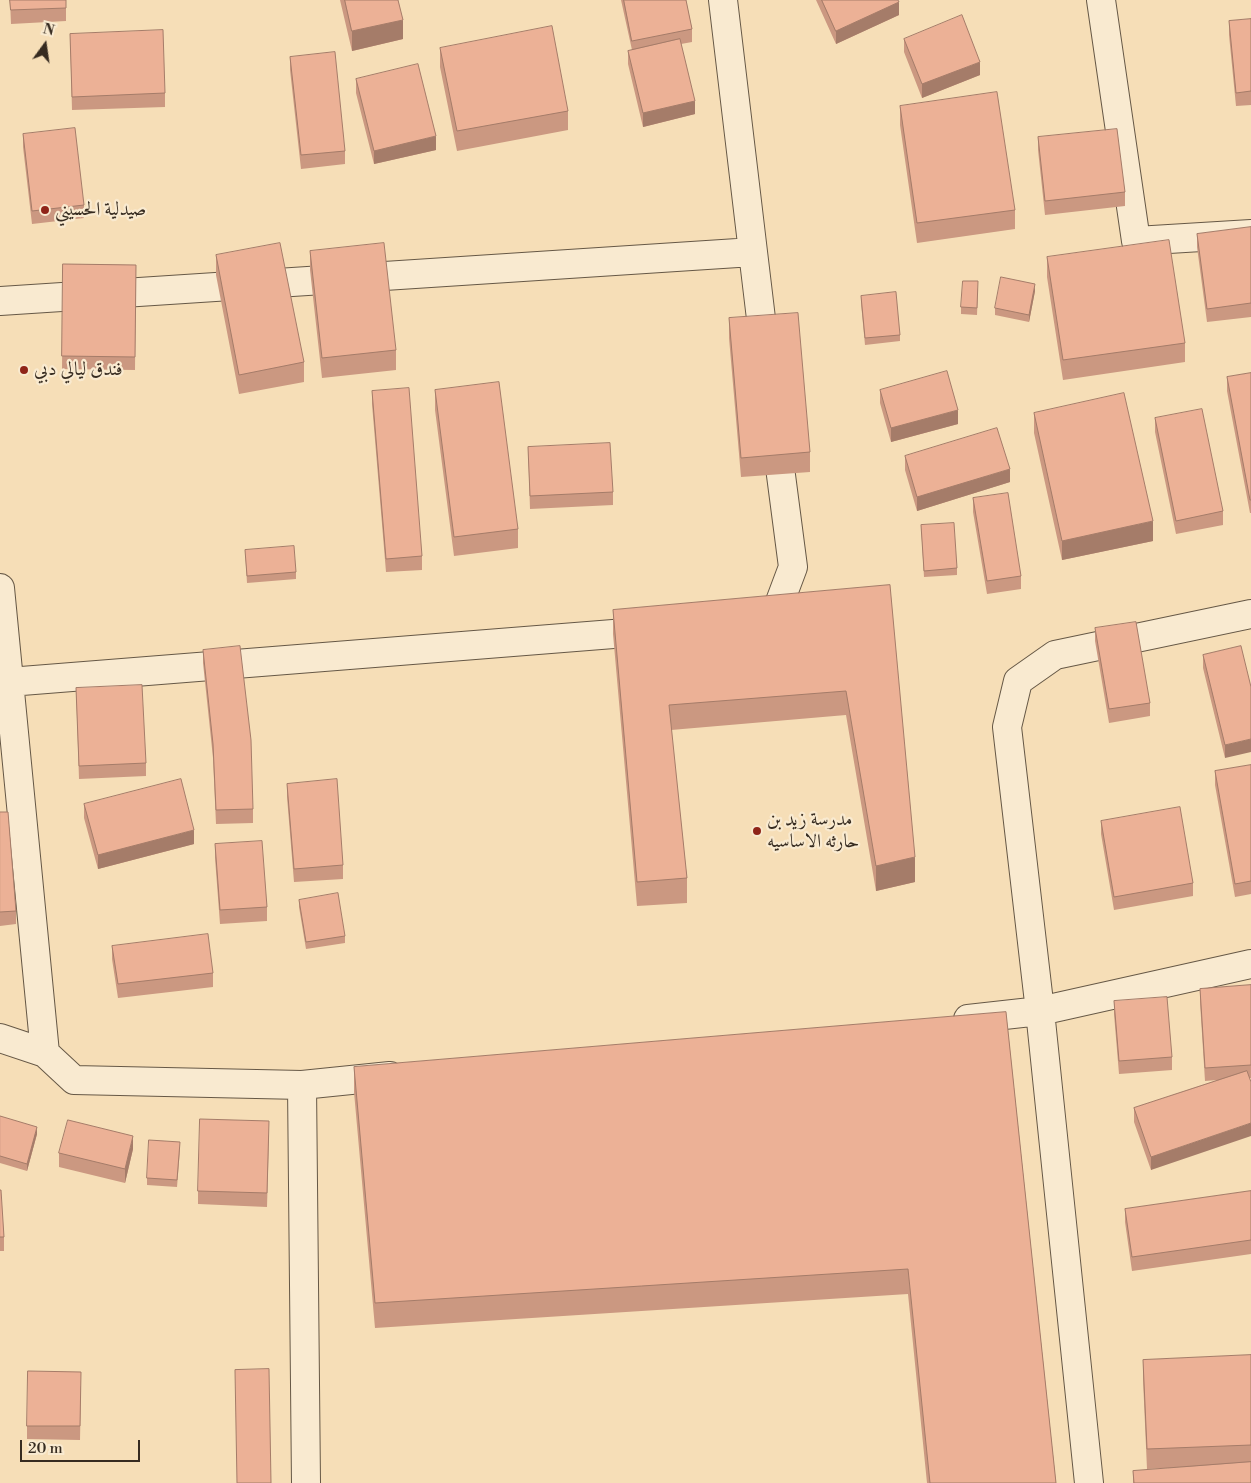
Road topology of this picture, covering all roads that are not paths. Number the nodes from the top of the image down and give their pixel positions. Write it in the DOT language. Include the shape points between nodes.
graph roads {
  1 [pos="723,0"];
  2 [pos="1101,0"];
  3 [pos="1251,234"];
  4 [pos="752,252"];
  5 [pos="0,301"];
  6 [pos="769,380"];
  7 [pos="773,410"];
  8 [pos="0,588"];
  9 [pos="1251,614"];
  10 [pos="732,624"];
  11 [pos="672,629"];
  12 [pos="9,682"];
  13 [pos="1251,964"];
  14 [pos="1040,1011"];
  15 [pos="942,1021"];
  16 [pos="0,1038"];
  17 [pos="45,1053"];
  18 [pos="411,1074"];
  19 [pos="302,1085"];
  20 [pos="306,1483"];
  21 [pos="1089,1483"];
  1 -- 4 [label="street"];
  2 -- 3 [label="street" via="1136,241"];
  4 -- 5 [label="street"];
  4 -- 6 [label="street"];
  7 -- 10 [label="street" via="793,567 778,607 742,624"];
  8 -- 12 [label="street"];
  9 -- 14 [label="street" via="1054,655 1018,681 1007,727"];
  11 -- 12 [label="street"];
  12 -- 17 [label="street"];
  13 -- 14 [label="street"];
  14 -- 15 [label="street"];
  14 -- 21 [label="street"];
  16 -- 17 [label="street"];
  17 -- 19 [label="street" via="74,1080"];
  18 -- 19 [label="street"];
  19 -- 20 [label="street"];
}
